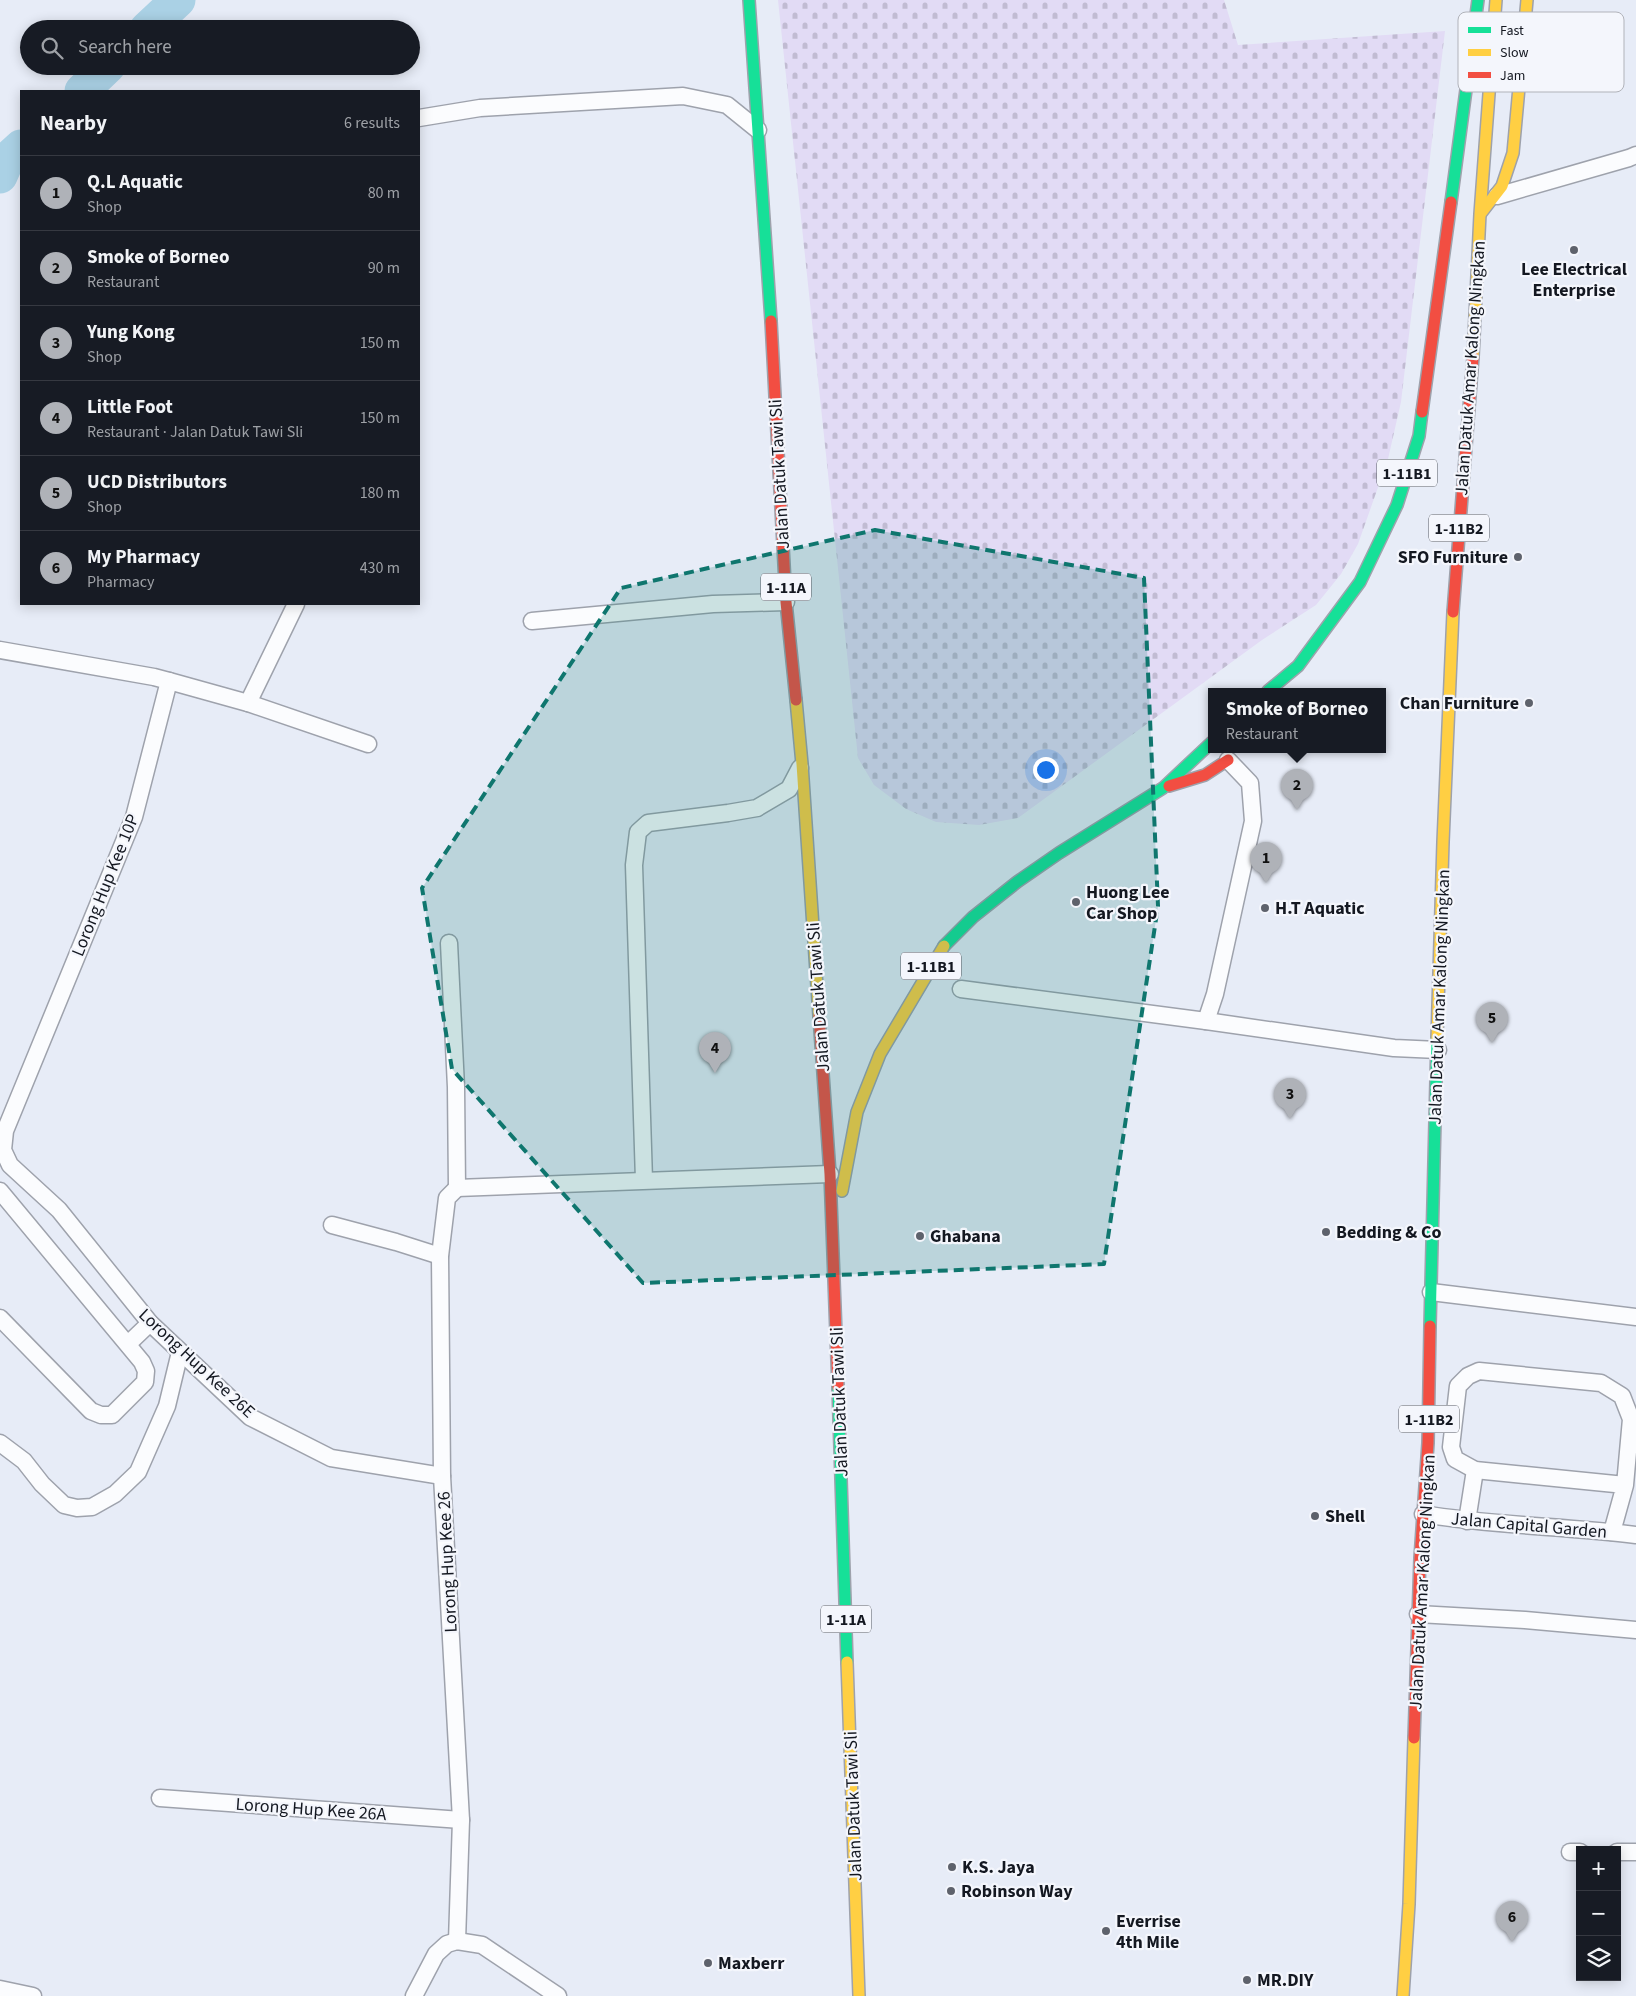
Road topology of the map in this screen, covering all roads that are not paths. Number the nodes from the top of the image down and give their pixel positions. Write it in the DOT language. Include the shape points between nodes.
graph roads {
  1 [pos="749,0"];
  2 [pos="1465,92"];
  3 [pos="1489,92"];
  4 [pos="1519,92"];
  5 [pos="420,118"];
  6 [pos="758,130"];
  7 [pos="1636,154"];
  8 [pos="1443,177"];
  9 [pos="1497,196"];
  10 [pos="1480,214"];
  11 [pos="1445,245"];
  12 [pos="786,602"];
  13 [pos="296,605"];
  14 [pos="532,621"];
  15 [pos="0,650"];
  16 [pos="169,681"];
  17 [pos="1272,688"];
  18 [pos="248,703"];
  19 [pos="368,744"];
  20 [pos="1208,746"];
  21 [pos="1228,760"];
  22 [pos="802,764"];
  23 [pos="1163,788"];
  24 [pos="449,943"];
  25 [pos="961,989"];
  26 [pos="1206,1021"];
  27 [pos="1438,1050"];
  28 [pos="5,1131"];
  29 [pos="4,1162"];
  30 [pos="830,1174"];
  31 [pos="644,1180"];
  32 [pos="457,1188"];
  33 [pos="0,1191"];
  34 [pos="332,1225"];
  35 [pos="833,1241"];
  36 [pos="440,1256"];
  37 [pos="1431,1292"];
  38 [pos="1636,1317"];
  39 [pos="0,1318"];
  40 [pos="150,1323"];
  41 [pos="128,1344"];
  42 [pos="180,1352"];
  43 [pos="0,1443"];
  44 [pos="1475,1470"];
  45 [pos="442,1476"];
  46 [pos="1625,1485"];
  47 [pos="1423,1514"];
  48 [pos="1467,1521"];
  49 [pos="1612,1532"];
  50 [pos="1636,1535"];
  51 [pos="1418,1614"];
  52 [pos="1636,1630"];
  53 [pos="160,1798"];
  54 [pos="461,1820"];
  55 [pos="1621,1852"];
  56 [pos="1636,1852"];
  57 [pos="457,1941"];
  58 [pos="0,1989"];
  59 [pos="33,1996"];
  60 [pos="414,1996"];
  61 [pos="558,1996"];
  62 [pos="859,1996"];
  63 [pos="1403,1996"];
  1 -- 6 [label="highway, Jalan Datuk Tawi Sli / 1-11A"];
  2 -- 11 [label="highway, Jalan Datuk Amar Kalong Ningkan / 1-11B1"];
  3 -- 10 [label="highway, Jalan Datuk Amar Kalong Ningkan / 1-11B2"];
  4 -- 9 [label="highway" via="1513,153 1508,174"];
  5 -- 6 [label="street" via="480,108 683,96 727,105"];
  6 -- 12 [label="highway, Jalan Datuk Tawi Sli / 1-11A"];
  7 -- 9 [label="street"];
  8 -- 11 [label="highway"];
  9 -- 10 [label="highway"];
  10 -- 27 [label="highway, Jalan Datuk Amar Kalong Ningkan / 1-11B2" via="1473,356 1452,626"];
  11 -- 17 [label="highway, Jalan Datuk Amar Kalong Ningkan / 1-11B1" via="1419,436 1397,505 1360,582 1298,666"];
  12 -- 14 [label="street" via="713,604"];
  12 -- 22 [label="highway, Jalan Datuk Tawi Sli / 1-11A"];
  13 -- 18 [label="street"];
  15 -- 16 [label="street"];
  16 -- 18 [label="street"];
  16 -- 28 [label="street, Lorong Hup Kee 10P" via="134,817"];
  18 -- 19 [label="street"];
  20 -- 23 [label="highway, 1-11B1"];
  21 -- 23 [label="highway" via="1205,775"];
  21 -- 26 [label="street" via="1250,783 1253,821 1215,994"];
  22 -- 30 [label="highway, Jalan Datuk Tawi Sli / 1-11A"];
  22 -- 31 [label="street" via="789,789 757,808 648,823 638,832 634,865"];
  23 -- 35 [label="highway, 1-11B1" via="1016,882 944,946 880,1054 857,1112"];
  24 -- 32 [label="street"];
  25 -- 26 [label="street"];
  26 -- 27 [label="street" via="1394,1048"];
  27 -- 37 [label="highway, Jalan Datuk Amar Kalong Ningkan / 1-11B2"];
  28 -- 29 [label="street, Lorong Hup Kee 26E"];
  29 -- 40 [label="street, Lorong Hup Kee 26E" via="59,1210"];
  30 -- 31 [label="street"];
  30 -- 35 [label="highway, Jalan Datuk Tawi Sli / 1-11A"];
  31 -- 32 [label="street"];
  32 -- 36 [label="street, Lorong Hup Kee 26" via="447,1198"];
  33 -- 41 [label="street"];
  34 -- 36 [label="street"];
  35 -- 62 [label="highway, Jalan Datuk Tawi Sli / 1-11A"];
  36 -- 45 [label="street, Lorong Hup Kee 26"];
  37 -- 38 [label="street"];
  37 -- 47 [label="highway, Jalan Datuk Amar Kalong Ningkan / 1-11B2"];
  39 -- 41 [label="street" via="91,1411 101,1415 112,1414 145,1382 146,1371 142,1362"];
  40 -- 41 [label="street"];
  40 -- 42 [label="street, Lorong Hup Kee 26E"];
  42 -- 43 [label="street" via="167,1406 138,1472 115,1494 92,1506 77,1508 64,1505 24,1461"];
  42 -- 45 [label="street, Lorong Hup Kee 26E" via="250,1417 331,1458"];
  44 -- 46 [label="street"];
  44 -- 46 [label="street" via="1455,1458 1451,1446 1458,1386 1468,1376 1479,1371 1592,1382 1601,1383 1622,1396 1631,1419"];
  44 -- 48 [label="street"];
  45 -- 54 [label="street, Lorong Hup Kee 26"];
  46 -- 49 [label="street"];
  47 -- 48 [label="street, Jalan Capital Garden"];
  47 -- 51 [label="highway, Jalan Datuk Amar Kalong Ningkan / 1-11B2"];
  48 -- 49 [label="street, Jalan Capital Garden"];
  49 -- 50 [label="street, Jalan Capital Garden"];
  51 -- 52 [label="street"];
  51 -- 63 [label="highway, Jalan Datuk Amar Kalong Ningkan / 1-11B2"];
  53 -- 54 [label="street, Lorong Hup Kee 26A"];
  54 -- 57 [label="street, Lorong Hup Kee 26"];
  55 -- 56 [label="street"];
  57 -- 60 [label="street" via="447,1944 436,1954"];
  57 -- 61 [label="street" via="482,1945"];
  58 -- 59 [label="street"];
}
